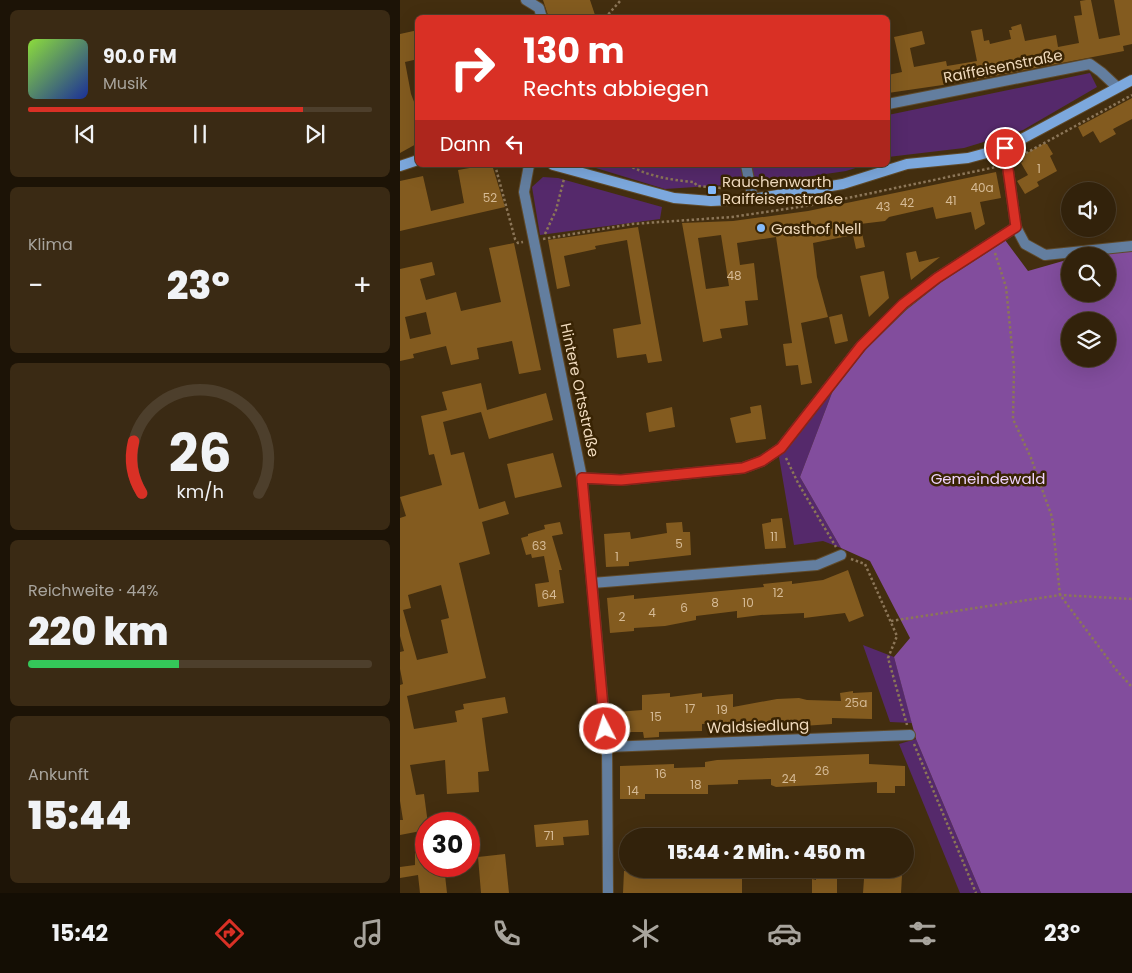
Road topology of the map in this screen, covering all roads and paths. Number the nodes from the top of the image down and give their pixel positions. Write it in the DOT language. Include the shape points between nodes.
graph roads {
  1 [pos="526,0"];
  2 [pos="621,0"];
  3 [pos="541,15"];
  4 [pos="608,15"];
  5 [pos="1132,80"];
  6 [pos="1117,87"];
  7 [pos="1132,95"];
  8 [pos="890,104"];
  9 [pos="1005,148"];
  10 [pos="415,161"];
  11 [pos="1008,164"];
  12 [pos="400,166"];
  13 [pos="496,167"];
  14 [pos="529,167"];
  15 [pos="560,167"];
  16 [pos="632,167"];
  17 [pos="746,167"];
  18 [pos="567,169"];
  19 [pos="724,188"];
  20 [pos="753,199"];
  21 [pos="1016,227"];
  22 [pos="534,240"];
  23 [pos="992,242"];
  24 [pos="1132,246"];
  25 [pos="781,448"];
  26 [pos="582,478"];
  27 [pos="841,555"];
  28 [pos="592,583"];
  29 [pos="1060,595"];
  30 [pos="1132,599"];
  31 [pos="891,621"];
  32 [pos="1132,687"];
  33 [pos="910,735"];
  34 [pos="607,747"];
  35 [pos="608,893"];
  36 [pos="976,893"];
  1 -- 3 [label="street" via="539,8"];
  2 -- 4 [label="path"];
  5 -- 6 [label="main road"];
  6 -- 8 [label="street, Raiffeisenstraße" via="1090,64"];
  6 -- 9 [label="main road"];
  7 -- 11 [label="path"];
  9 -- 11 [label="street"];
  9 -- 20 [label="main road" via="968,158 906,164 843,184"];
  10 -- 12 [label="main road"];
  11 -- 21 [label="street"];
  13 -- 22 [label="path" via="514,239 518,243"];
  14 -- 22 [label="street, Hintere Ortsstraße" via="524,192"];
  15 -- 18 [label="main road"];
  16 -- 19 [label="path" via="670,180"];
  17 -- 20 [label="street"];
  18 -- 20 [label="main road" via="674,198 711,201"];
  18 -- 22 [label="path" via="545,238"];
  21 -- 23 [label="street"];
  21 -- 24 [label="street" via="1025,244 1045,254"];
  22 -- 26 [label="street, Hintere Ortsstraße"];
  23 -- 25 [label="street" via="903,304 861,346"];
  23 -- 29 [label="path" via="1006,287 1014,367 1013,419 1052,517"];
  25 -- 26 [label="street" via="762,461 743,468 621,480"];
  25 -- 27 [label="path"];
  26 -- 28 [label="street, Hintere Ortsstraße"];
  27 -- 28 [label="street" via="817,564"];
  27 -- 31 [label="path" via="865,564"];
  28 -- 34 [label="street, Hintere Ortsstraße"];
  29 -- 30 [label="path"];
  29 -- 31 [label="path"];
  29 -- 32 [label="path"];
  31 -- 33 [label="path" via="898,636 888,658"];
  33 -- 34 [label="street, Waldsiedlung"];
  33 -- 36 [label="path"];
  34 -- 35 [label="street, Hintere Ortsstraße"];
}
